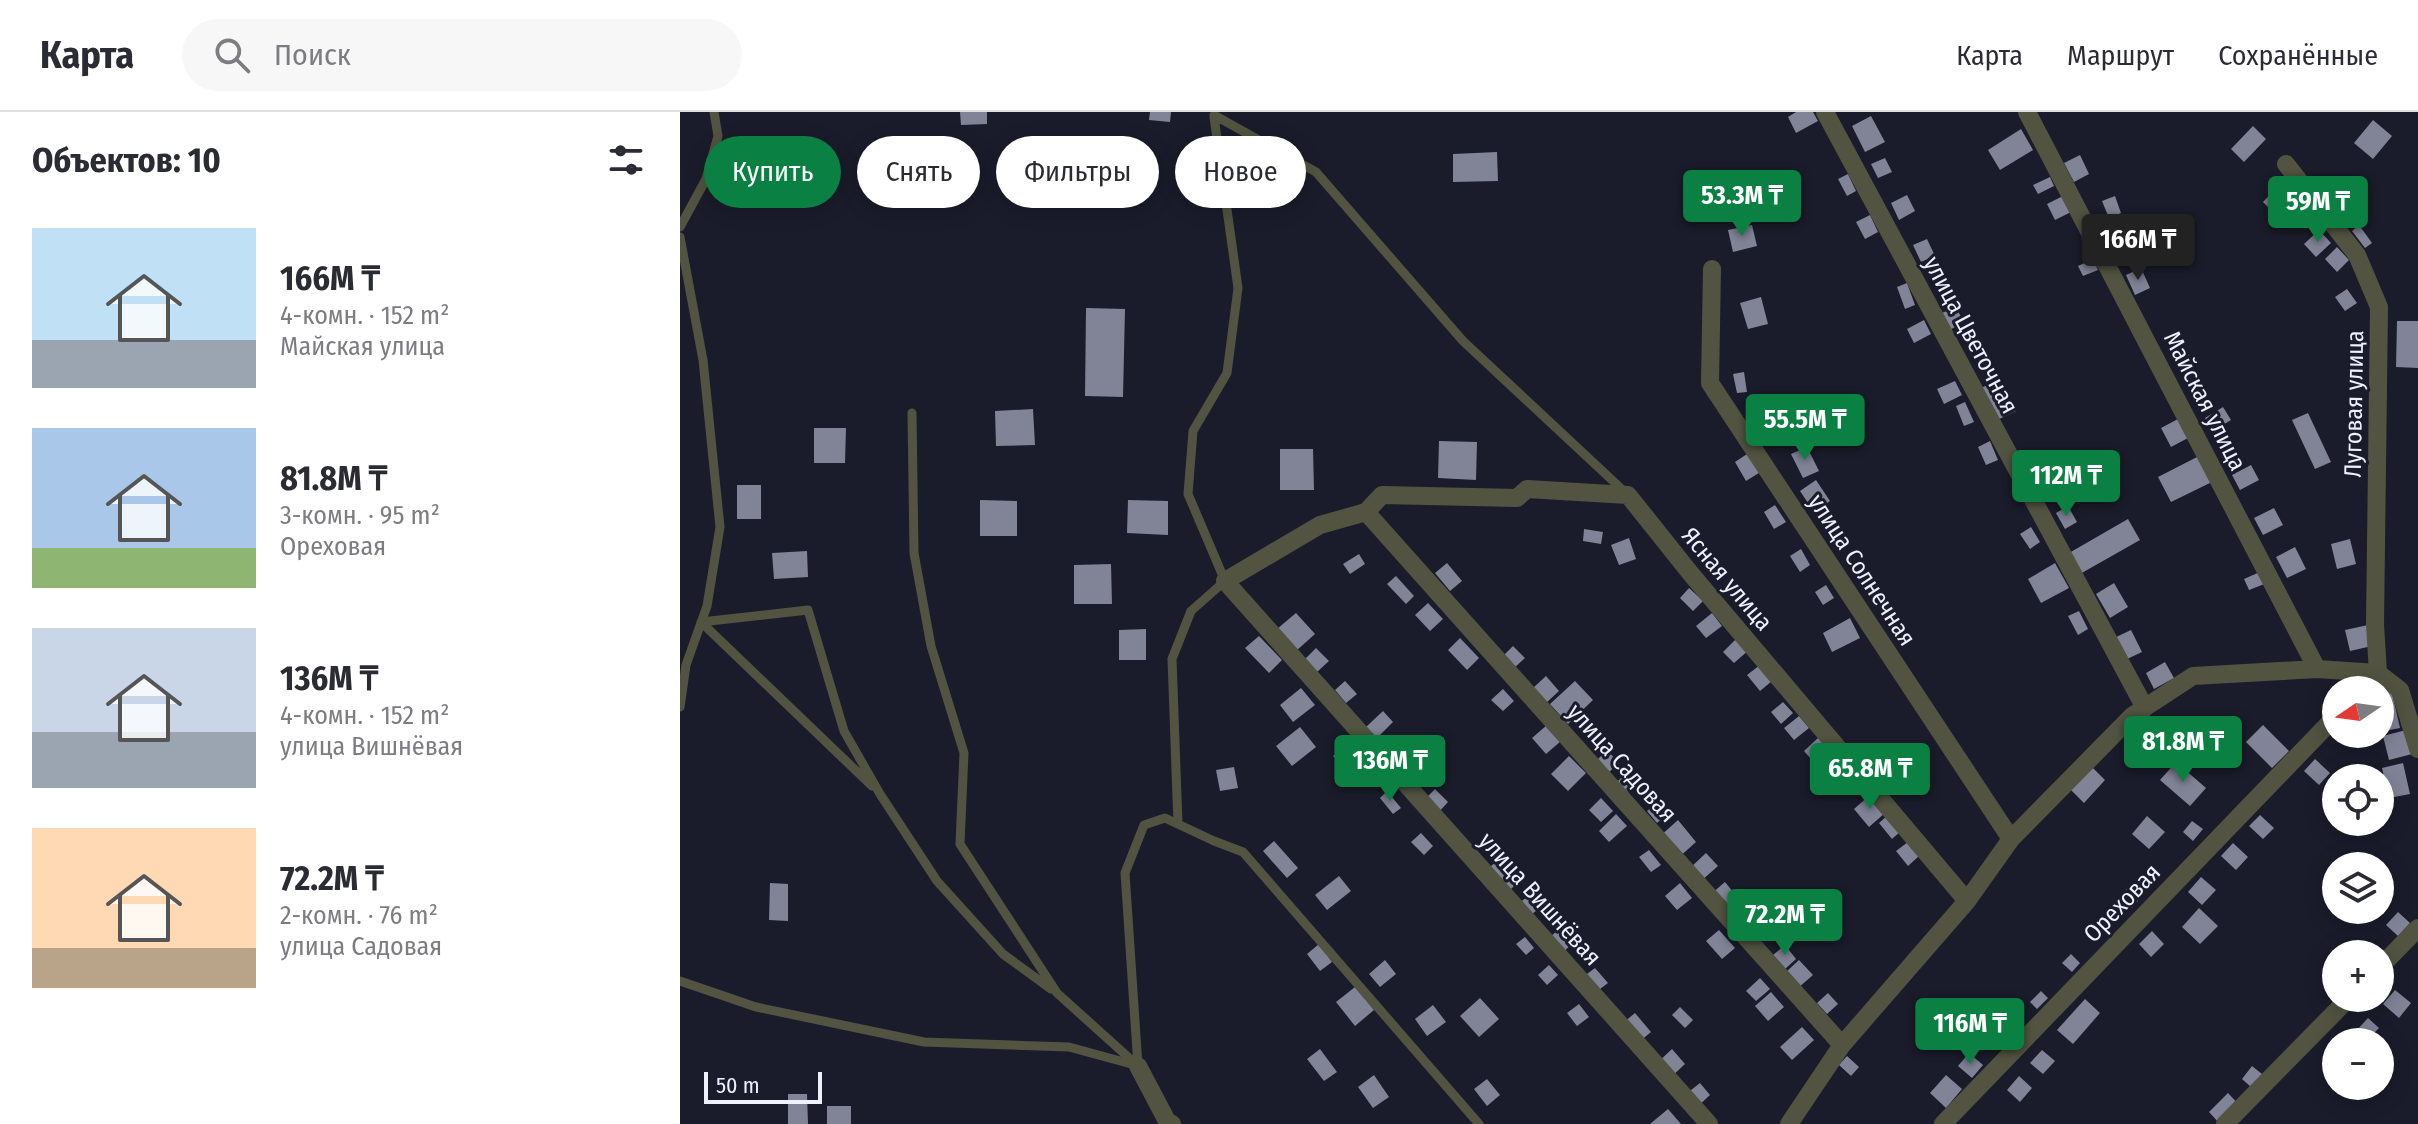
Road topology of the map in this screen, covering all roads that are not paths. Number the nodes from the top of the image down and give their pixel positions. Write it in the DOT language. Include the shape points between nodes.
graph roads {
  1 [pos="714,112"];
  2 [pos="1825,112"];
  3 [pos="2027,112"];
  4 [pos="1214,114"];
  5 [pos="2286,164"];
  6 [pos="680,227"];
  7 [pos="680,237"];
  8 [pos="1712,269"];
  9 [pos="912,413"];
  10 [pos="1628,495"];
  11 [pos="1366,512"];
  12 [pos="1225,581"];
  13 [pos="701,622"];
  14 [pos="2317,669"];
  15 [pos="2378,673"];
  16 [pos="2375,676"];
  17 [pos="680,707"];
  18 [pos="2145,708"];
  19 [pos="2322,731"];
  20 [pos="2418,749"];
  21 [pos="880,794"];
  22 [pos="1178,824"];
  23 [pos="2011,839"];
  24 [pos="1967,901"];
  25 [pos="2418,928"];
  26 [pos="2394,953"];
  27 [pos="680,981"];
  28 [pos="1057,993"];
  29 [pos="2335,1012"];
  30 [pos="1842,1045"];
  31 [pos="1138,1066"];
  32 [pos="1169,1123"];
  33 [pos="1479,1124"];
  34 [pos="1709,1124"];
  35 [pos="1789,1124"];
  36 [pos="1943,1124"];
  37 [pos="2225,1124"];
  1 -- 6 [label="lane" via="718,136 706,179"];
  2 -- 18 [label="street, улица Цветочная"];
  3 -- 14 [label="street, Майская улица"];
  4 -- 10 [label="lane" via="1316,172 1463,341"];
  4 -- 12 [label="lane" via="1238,288 1227,373 1193,431 1188,494"];
  5 -- 15 [label="street, Луговая улица" via="2357,255 2379,307"];
  7 -- 13 [label="lane" via="703,360 720,527"];
  8 -- 23 [label="street, улица Солнечная" via="1710,383"];
  9 -- 28 [label="lane" via="914,553 931,646 964,753 960,844"];
  10 -- 11 [label="street" via="1527,489 1517,498 1382,495"];
  10 -- 24 [label="street, Ясная улица"];
  11 -- 12 [label="street" via="1320,525"];
  11 -- 30 [label="street, улица Садовая"];
  12 -- 22 [label="lane" via="1191,611 1172,659"];
  12 -- 34 [label="street, улица Вишнёвая"];
  13 -- 17 [label="lane" via="686,665"];
  13 -- 21 [label="lane"];
  13 -- 21 [label="lane" via="808,610 844,731"];
  14 -- 15 [label="street"];
  14 -- 18 [label="street" via="2193,676"];
  15 -- 16 [label="street"];
  15 -- 20 [label="street" via="2400,690"];
  18 -- 23 [label="street"];
  19 -- 36 [label="street, Ореховая"];
  21 -- 28 [label="lane" via="937,881 1003,954"];
  22 -- 31 [label="lane" via="1165,818 1144,825 1125,873"];
  22 -- 33 [label="lane" via="1243,852"];
  23 -- 24 [label="street"];
  24 -- 30 [label="street"];
  25 -- 26 [label="street"];
  27 -- 31 [label="lane" via="756,1007 924,1042 1069,1047"];
  28 -- 31 [label="lane"];
  29 -- 37 [label="street"];
  30 -- 35 [label="street"];
  31 -- 32 [label="street"];
}
